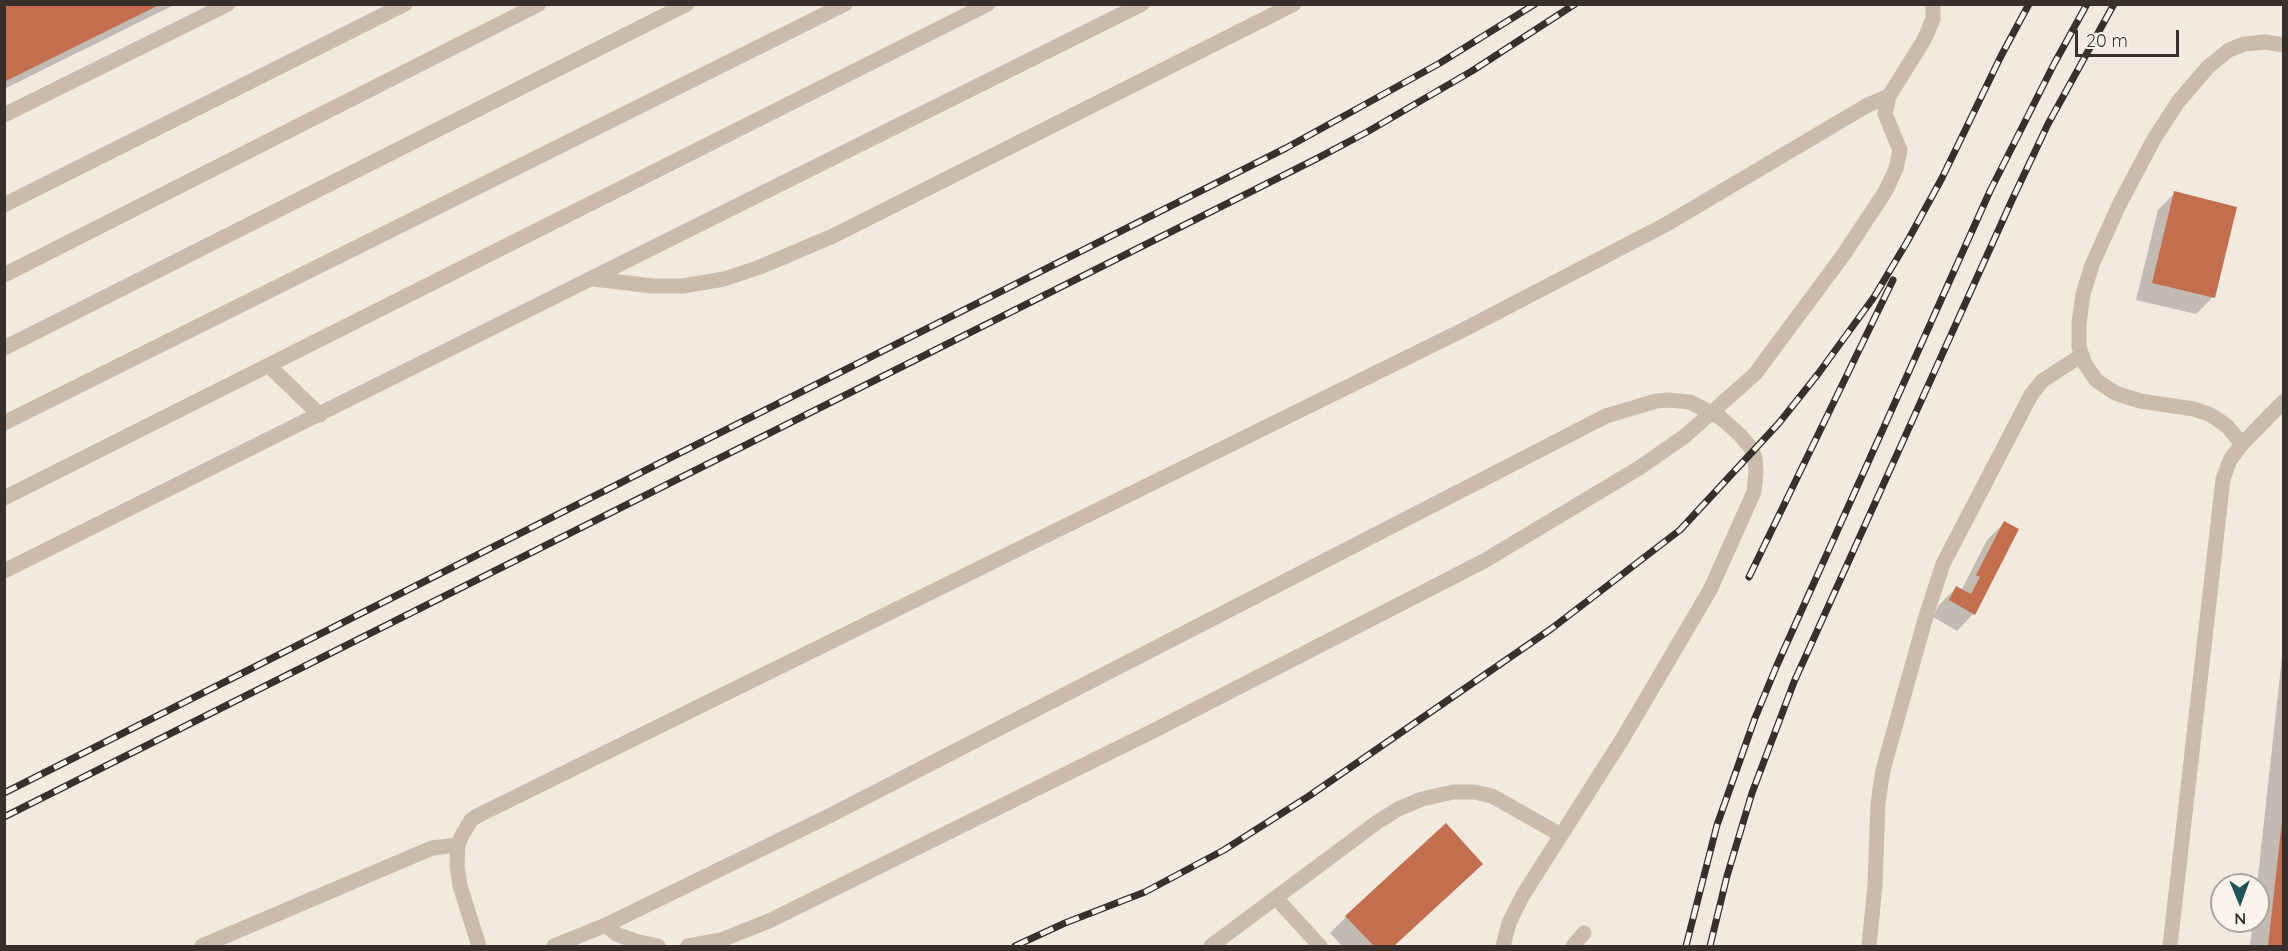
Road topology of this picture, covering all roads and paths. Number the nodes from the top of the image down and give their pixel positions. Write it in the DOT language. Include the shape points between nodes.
graph roads {
  1 [pos="228,4"];
  2 [pos="405,4"];
  3 [pos="540,4"];
  4 [pos="687,4"];
  5 [pos="845,4"];
  6 [pos="988,4"];
  7 [pos="1142,4"];
  8 [pos="1294,4"];
  9 [pos="1932,4"];
  10 [pos="2283,45"];
  11 [pos="1889,96"];
  12 [pos="4,115"];
  13 [pos="4,205"];
  14 [pos="4,275"];
  15 [pos="593,279"];
  16 [pos="4,348"];
  17 [pos="2082,355"];
  18 [pos="269,366"];
  19 [pos="2283,401"];
  20 [pos="1712,413"];
  21 [pos="320,415"];
  22 [pos="4,423"];
  23 [pos="2242,444"];
  24 [pos="4,498"];
  25 [pos="4,571"];
  26 [pos="1561,835"];
  27 [pos="458,845"];
  28 [pos="1276,898"];
  29 [pos="606,925"];
  30 [pos="1584,933"];
  31 [pos="202,946"];
  32 [pos="479,946"];
  33 [pos="554,946"];
  34 [pos="657,946"];
  35 [pos="688,946"];
  36 [pos="1211,946"];
  37 [pos="1320,946"];
  38 [pos="1503,946"];
  39 [pos="1573,946"];
  40 [pos="1869,946"];
  41 [pos="2170,946"];
  1 -- 12 [label="lane"];
  2 -- 13 [label="lane"];
  3 -- 14 [label="lane"];
  4 -- 16 [label="lane"];
  5 -- 22 [label="lane"];
  6 -- 18 [label="lane"];
  7 -- 15 [label="lane"];
  8 -- 15 [label="lane" via="833,236 760,267 724,279 683,286"];
  9 -- 11 [label="lane" via="1933,19 1924,40"];
  10 -- 17 [label="lane" via="2265,42 2229,50 2208,67 2178,102 2154,139 2119,205 2089,275 2079,324"];
  11 -- 20 [label="lane" via="1885,114 1900,150 1886,192 1755,374"];
  11 -- 27 [label="lane" via="1665,225 1466,329 477,816"];
  15 -- 21 [label="lane"];
  17 -- 23 [label="lane" via="2096,380 2115,393 2211,414"];
  17 -- 40 [label="lane" via="2042,381 2031,395 1942,564 1883,770"];
  18 -- 21 [label="lane"];
  18 -- 24 [label="lane"];
  19 -- 23 [label="lane"];
  20 -- 26 [label="lane" via="1751,448 1756,472 1754,492 1710,590"];
  20 -- 29 [label="lane" via="1690,402 1668,400 1606,416 829,816"];
  20 -- 35 [label="lane" via="1639,468 1484,561 769,921 721,940"];
  21 -- 25 [label="lane"];
  23 -- 41 [label="lane" via="2223,479"];
  26 -- 28 [label="lane" via="1492,796 1474,792 1433,796 1376,823"];
  26 -- 38 [label="lane" via="1523,895"];
  27 -- 31 [label="lane" via="432,848"];
  27 -- 32 [label="lane" via="460,886"];
  28 -- 36 [label="lane"];
  28 -- 37 [label="lane"];
  29 -- 33 [label="lane"];
  29 -- 34 [label="lane" via="625,938"];
  30 -- 39 [label="lane"];
}
